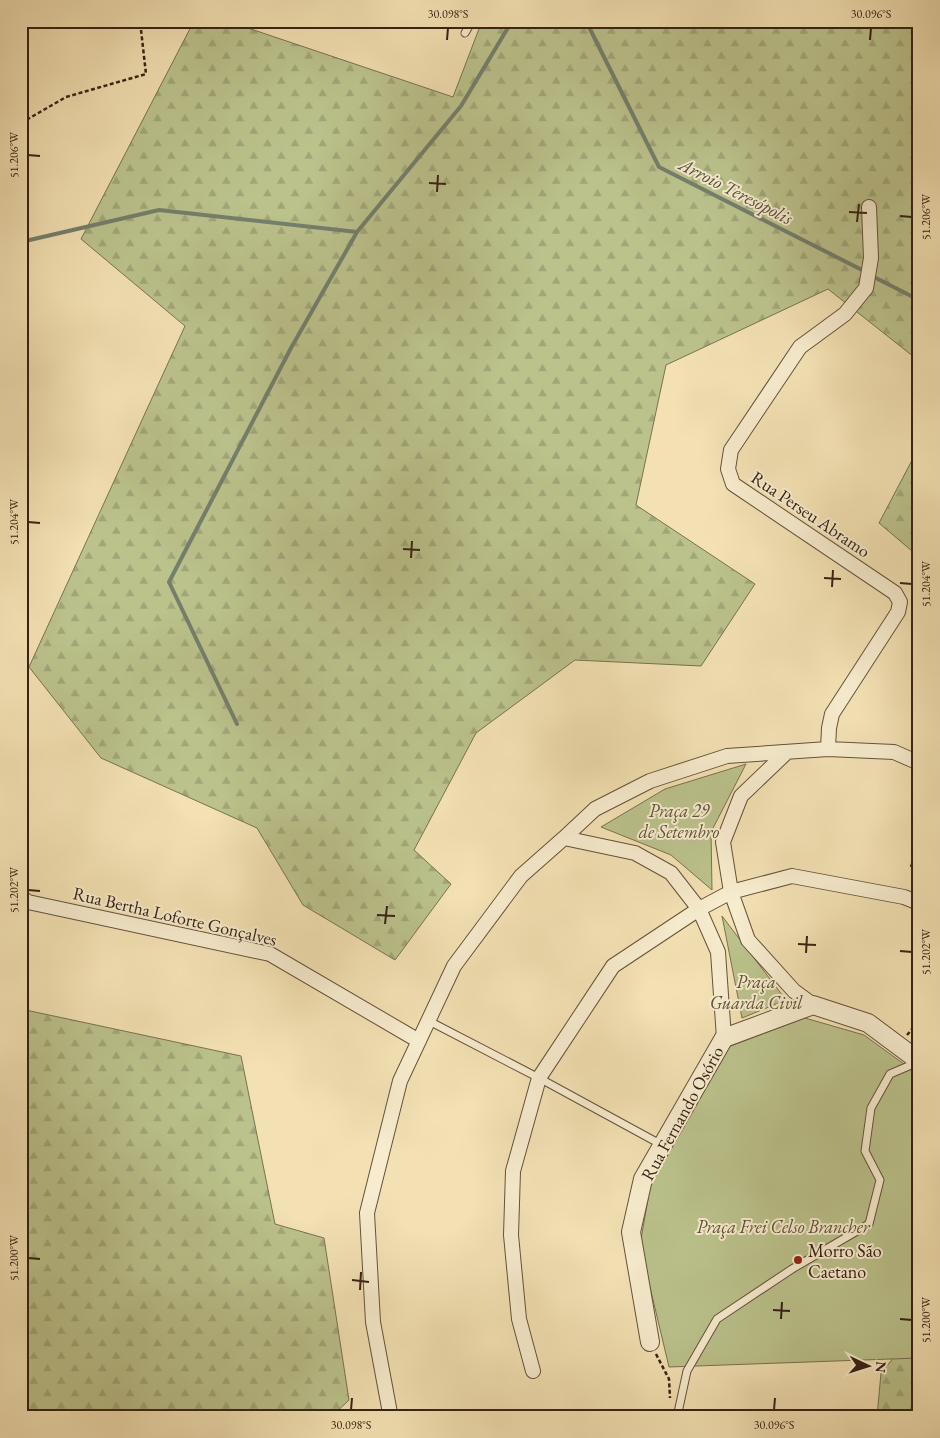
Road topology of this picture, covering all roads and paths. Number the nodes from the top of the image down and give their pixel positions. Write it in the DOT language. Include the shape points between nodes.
graph roads {
  1 [pos="140,21"];
  2 [pos="472,21"];
  3 [pos="465,33"];
  4 [pos="21,123"];
  5 [pos="869,207"];
  6 [pos="828,749"];
  7 [pos="787,752"];
  8 [pos="919,763"];
  9 [pos="564,838"];
  10 [pos="919,844"];
  11 [pos="911,867"];
  12 [pos="731,892"];
  13 [pos="21,897"];
  14 [pos="919,903"];
  15 [pos="699,909"];
  16 [pos="814,1005"];
  17 [pos="429,1021"];
  18 [pos="724,1038"];
  19 [pos="419,1041"];
  20 [pos="919,1062"];
  21 [pos="539,1078"];
  22 [pos="662,1145"];
  23 [pos="650,1342"];
  24 [pos="533,1371"];
  25 [pos="670,1398"];
  26 [pos="390,1412"];
  27 [pos="677,1417"];
  1 -- 4 [label="path" via="146,74 66,97"];
  2 -- 3 [label="lane"];
  5 -- 6 [label="street, Rua Perseu Abramo" via="871,258 866,288 845,314 800,347 731,450 728,469 733,484 895,593 900,602 898,612 832,714"];
  6 -- 7 [label="street"];
  6 -- 8 [label="street" via="894,752"];
  7 -- 9 [label="street" via="727,756 650,781 595,809"];
  7 -- 12 [label="street" via="741,796 722,842"];
  9 -- 15 [label="street" via="635,853 672,873"];
  9 -- 17 [label="street" via="521,876 454,966"];
  10 -- 11 [label="path"];
  12 -- 14 [label="street" via="792,876 904,897"];
  12 -- 15 [label="street"];
  12 -- 16 [label="street" via="748,940 794,991"];
  13 -- 19 [label="street, Rua Bertha Loforte Gonçalves" via="28,902 270,954"];
  15 -- 18 [label="street" via="718,952"];
  15 -- 21 [label="street" via="613,966"];
  16 -- 18 [label="street, Rua Fernando Osório"];
  16 -- 20 [label="street" via="868,1023"];
  17 -- 19 [label="street"];
  17 -- 21 [label="lane"];
  18 -- 22 [label="street, Rua Fernando Osório"];
  19 -- 26 [label="street" via="400,1081 366,1213 373,1322"];
  20 -- 27 [label="lane" via="890,1074 871,1108 865,1151 880,1180 869,1224 717,1319 687,1371"];
  21 -- 22 [label="lane"];
  21 -- 24 [label="street" via="513,1171 511,1235 519,1319"];
  22 -- 23 [label="street, Rua Fernando Osório" via="643,1179 631,1232"];
  23 -- 25 [label="path" via="669,1379"];
}
